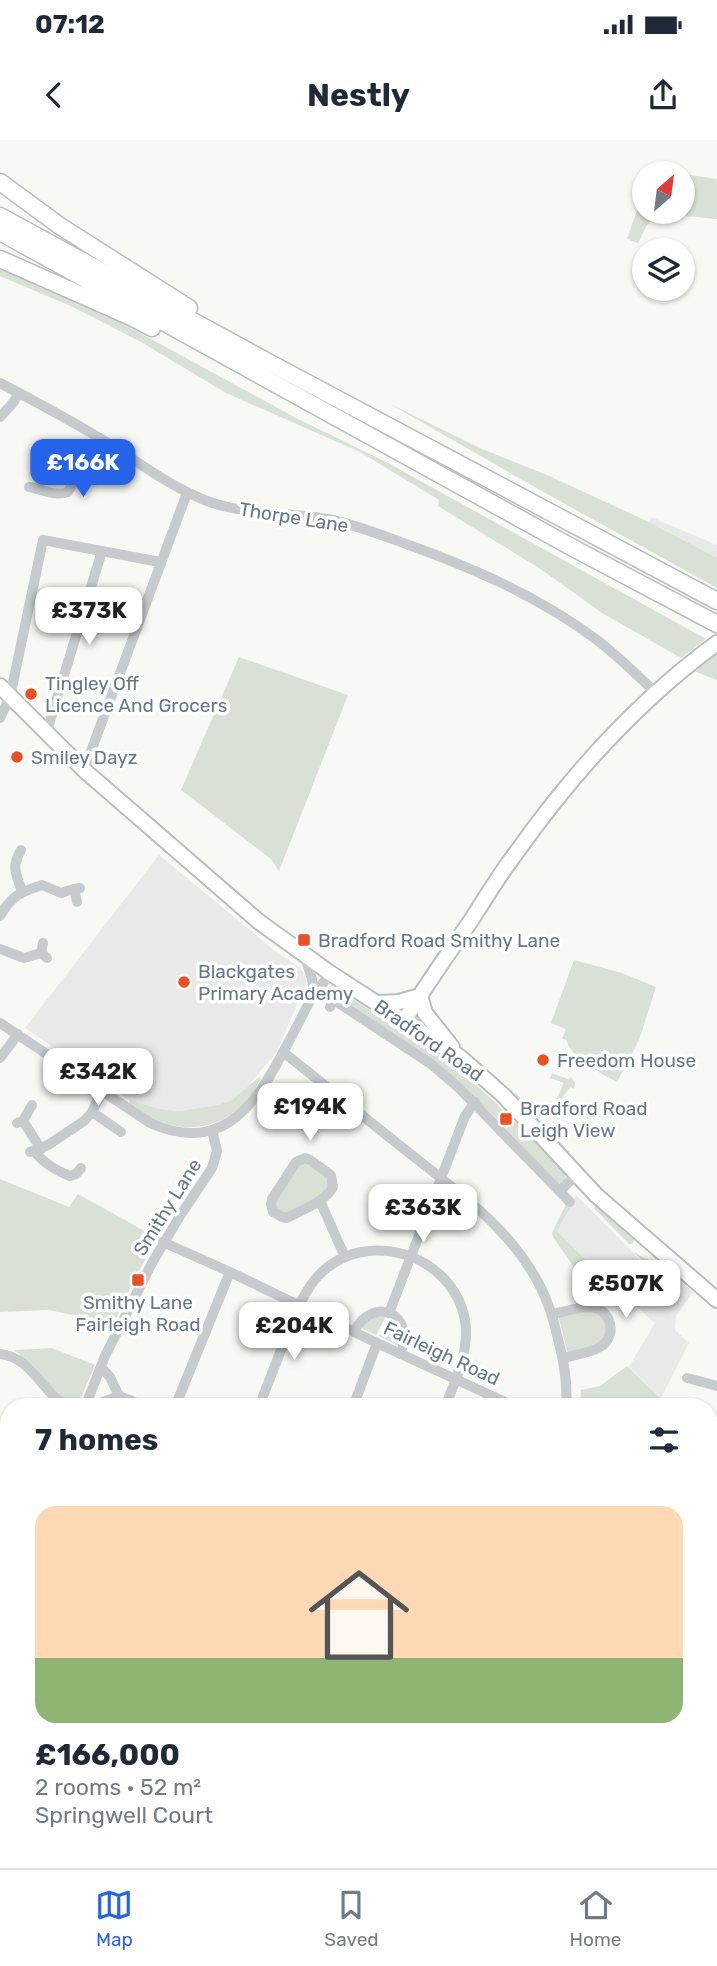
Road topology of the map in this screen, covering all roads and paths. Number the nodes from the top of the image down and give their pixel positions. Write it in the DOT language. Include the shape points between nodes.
graph roads {
  1 [pos="0,182"];
  2 [pos="0,216"];
  3 [pos="0,232"];
  4 [pos="0,259"];
  5 [pos="238,345"];
  6 [pos="220,353"];
  7 [pos="0,383"];
  8 [pos="19,393"];
  9 [pos="0,417"];
  10 [pos="100,438"];
  11 [pos="29,487"];
  12 [pos="187,493"];
  13 [pos="102,551"];
  14 [pos="160,562"];
  15 [pos="717,601"];
  16 [pos="717,624"];
  17 [pos="717,643"];
  18 [pos="5,691"];
  19 [pos="656,694"];
  20 [pos="0,718"];
  21 [pos="46,734"];
  22 [pos="83,770"];
  23 [pos="21,850"];
  24 [pos="22,891"];
  25 [pos="77,902"];
  26 [pos="0,916"];
  27 [pos="0,949"];
  28 [pos="44,952"];
  29 [pos="304,954"];
  30 [pos="330,973"];
  31 [pos="314,995"];
  32 [pos="420,996"];
  33 [pos="377,1003"];
  34 [pos="330,1007"];
  35 [pos="404,1021"];
  36 [pos="0,1023"];
  37 [pos="18,1034"];
  38 [pos="283,1052"];
  39 [pos="460,1057"];
  40 [pos="0,1058"];
  41 [pos="102,1091"];
  42 [pos="475,1102"];
  43 [pos="32,1105"];
  44 [pos="92,1112"];
  45 [pos="212,1130"];
  46 [pos="121,1132"];
  47 [pos="35,1151"];
  48 [pos="81,1168"];
  49 [pos="576,1175"];
  50 [pos="441,1180"];
  51 [pos="560,1191"];
  52 [pos="320,1201"];
  53 [pos="570,1202"];
  54 [pos="163,1242"];
  55 [pos="412,1256"];
  56 [pos="345,1257"];
  57 [pos="230,1272"];
  58 [pos="717,1300"];
  59 [pos="299,1305"];
  60 [pos="389,1313"];
  61 [pos="552,1314"];
  62 [pos="354,1332"];
  63 [pos="377,1343"];
  64 [pos="0,1354"];
  65 [pos="400,1354"];
  66 [pos="563,1358"];
  67 [pos="101,1367"];
  68 [pos="456,1378"];
  69 [pos="687,1378"];
  70 [pos="717,1386"];
  71 [pos="119,1396"];
  72 [pos="54,1398"];
  73 [pos="90,1398"];
  74 [pos="113,1398"];
  75 [pos="124,1398"];
  76 [pos="179,1398"];
  77 [pos="263,1398"];
  78 [pos="356,1398"];
  79 [pos="448,1398"];
  80 [pos="497,1398"];
  81 [pos="566,1398"];
  1 -- 5 [label="highway"];
  2 -- 5 [label="highway"];
  3 -- 6 [label="highway"];
  4 -- 6 [label="highway" via="163,334"];
  5 -- 15 [label="highway"];
  6 -- 16 [label="highway"];
  7 -- 8 [label="street, Thorpe Lane"];
  8 -- 9 [label="street"];
  8 -- 10 [label="street, Thorpe Lane"];
  10 -- 11 [label="street" via="66,497"];
  10 -- 12 [label="street, Thorpe Lane"];
  12 -- 14 [label="street"];
  12 -- 19 [label="street, Thorpe Lane" via="237,510 333,520 506,584 599,641"];
  13 -- 14 [label="street"];
  13 -- 18 [label="street" via="43,540"];
  13 -- 21 [label="street"];
  14 -- 22 [label="street"];
  17 -- 19 [label="main road"];
  18 -- 20 [label="street"];
  18 -- 21 [label="main road, Bradford Road"];
  19 -- 32 [label="main road" via="562,792 515,853"];
  21 -- 22 [label="main road, Bradford Road"];
  22 -- 29 [label="main road, Bradford Road"];
  23 -- 24 [label="street" via="15,870"];
  24 -- 25 [label="street" via="42,885 61,893 77,889"];
  24 -- 26 [label="street"];
  27 -- 28 [label="street" via="24,958"];
  29 -- 30 [label="main road, Bradford Road"];
  29 -- 31 [label="street"];
  30 -- 31 [label="street"];
  30 -- 33 [label="main road, Bradford Road"];
  31 -- 38 [label="street"];
  32 -- 33 [label="main road"];
  32 -- 35 [label="main road"];
  32 -- 39 [label="main road" via="425,1013"];
  33 -- 35 [label="main road, Bradford Road"];
  34 -- 42 [label="street" via="334,1000 389,1036"];
  35 -- 39 [label="main road, Bradford Road"];
  36 -- 37 [label="street"];
  37 -- 40 [label="street"];
  37 -- 41 [label="street"];
  38 -- 45 [label="street" via="245,1110"];
  38 -- 50 [label="street"];
  39 -- 49 [label="main road, Bradford Road" via="504,1096"];
  41 -- 44 [label="street"];
  41 -- 45 [label="street" via="162,1128 187,1133"];
  42 -- 50 [label="street" via="465,1116"];
  42 -- 51 [label="street"];
  43 -- 47 [label="street" via="20,1122"];
  44 -- 46 [label="street"];
  44 -- 47 [label="street"];
  45 -- 54 [label="street, Smithy Lane" via="217,1151 212,1168"];
  47 -- 48 [label="street" via="43,1163 70,1176"];
  49 -- 51 [label="street"];
  49 -- 58 [label="main road, Bradford Road"];
  50 -- 55 [label="street"];
  50 -- 61 [label="street" via="475,1205 506,1237 533,1273"];
  51 -- 53 [label="street"];
  52 -- 52 [label="street" via="329,1195 333,1180 305,1158 293,1166 271,1208 287,1218"];
  52 -- 56 [label="street"];
  54 -- 57 [label="street, Fairleigh Road"];
  54 -- 67 [label="street, Smithy Lane"];
  55 -- 56 [label="street" via="373,1250"];
  55 -- 60 [label="street"];
  55 -- 68 [label="street" via="442,1276 462,1310 466,1346"];
  56 -- 59 [label="street" via="320,1274"];
  57 -- 59 [label="street, Fairleigh Road"];
  57 -- 76 [label="street"];
  59 -- 62 [label="street, Fairleigh Road"];
  59 -- 77 [label="street"];
  60 -- 62 [label="street" via="369,1313"];
  60 -- 65 [label="street" via="400,1321 405,1333"];
  61 -- 66 [label="street"];
  61 -- 66 [label="street" via="589,1307 602,1311 610,1322 610,1335 602,1346"];
  62 -- 63 [label="street, Fairleigh Road"];
  63 -- 65 [label="street, Fairleigh Road"];
  63 -- 78 [label="street"];
  64 -- 72 [label="street" via="24,1363"];
  65 -- 68 [label="street, Fairleigh Road"];
  66 -- 81 [label="street"];
  67 -- 71 [label="street"];
  67 -- 73 [label="street, Smithy Lane"];
  68 -- 79 [label="street"];
  68 -- 80 [label="street, Fairleigh Road"];
  69 -- 70 [label="street"];
  71 -- 74 [label="street, Smithy Lane"];
  71 -- 75 [label="street"];
}
